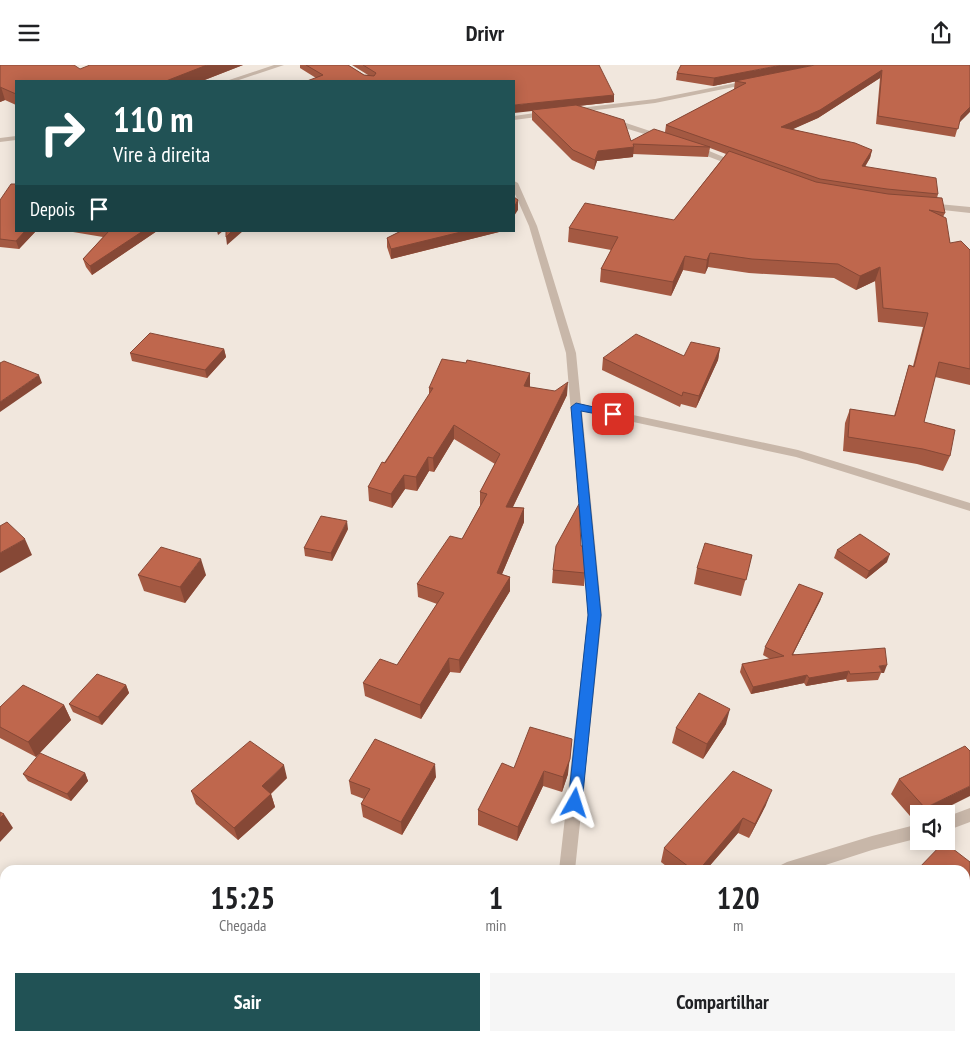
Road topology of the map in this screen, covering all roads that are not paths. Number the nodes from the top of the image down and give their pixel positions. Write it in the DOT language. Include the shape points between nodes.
graph roads {
  1 [pos="281,65"];
  2 [pos="233,80"];
  3 [pos="760,80"];
  4 [pos="558,112"];
  5 [pos="594,116"];
  6 [pos="515,118"];
  7 [pos="603,119"];
  8 [pos="15,139"];
  9 [pos="0,140"];
  10 [pos="677,141"];
  11 [pos="686,145"];
  12 [pos="750,169"];
  13 [pos="515,185"];
  14 [pos="922,205"];
  15 [pos="970,210"];
  16 [pos="576,407"];
  17 [pos="970,507"];
  18 [pos="970,815"];
  19 [pos="955,821"];
  20 [pos="910,833"];
  21 [pos="568,865"];
  22 [pos="804,865"];
  1 -- 2 [label="street"];
  3 -- 5 [label="street" via="655,101 571,111"];
  4 -- 6 [label="street"];
  7 -- 10 [label="street"];
  8 -- 9 [label="street"];
  11 -- 12 [label="street"];
  13 -- 16 [label="street" via="533,226 571,353"];
  14 -- 15 [label="street"];
  16 -- 17 [label="street" via="798,454"];
  16 -- 21 [label="street" via="594,615"];
  18 -- 19 [label="street"];
  20 -- 22 [label="street"];
}
